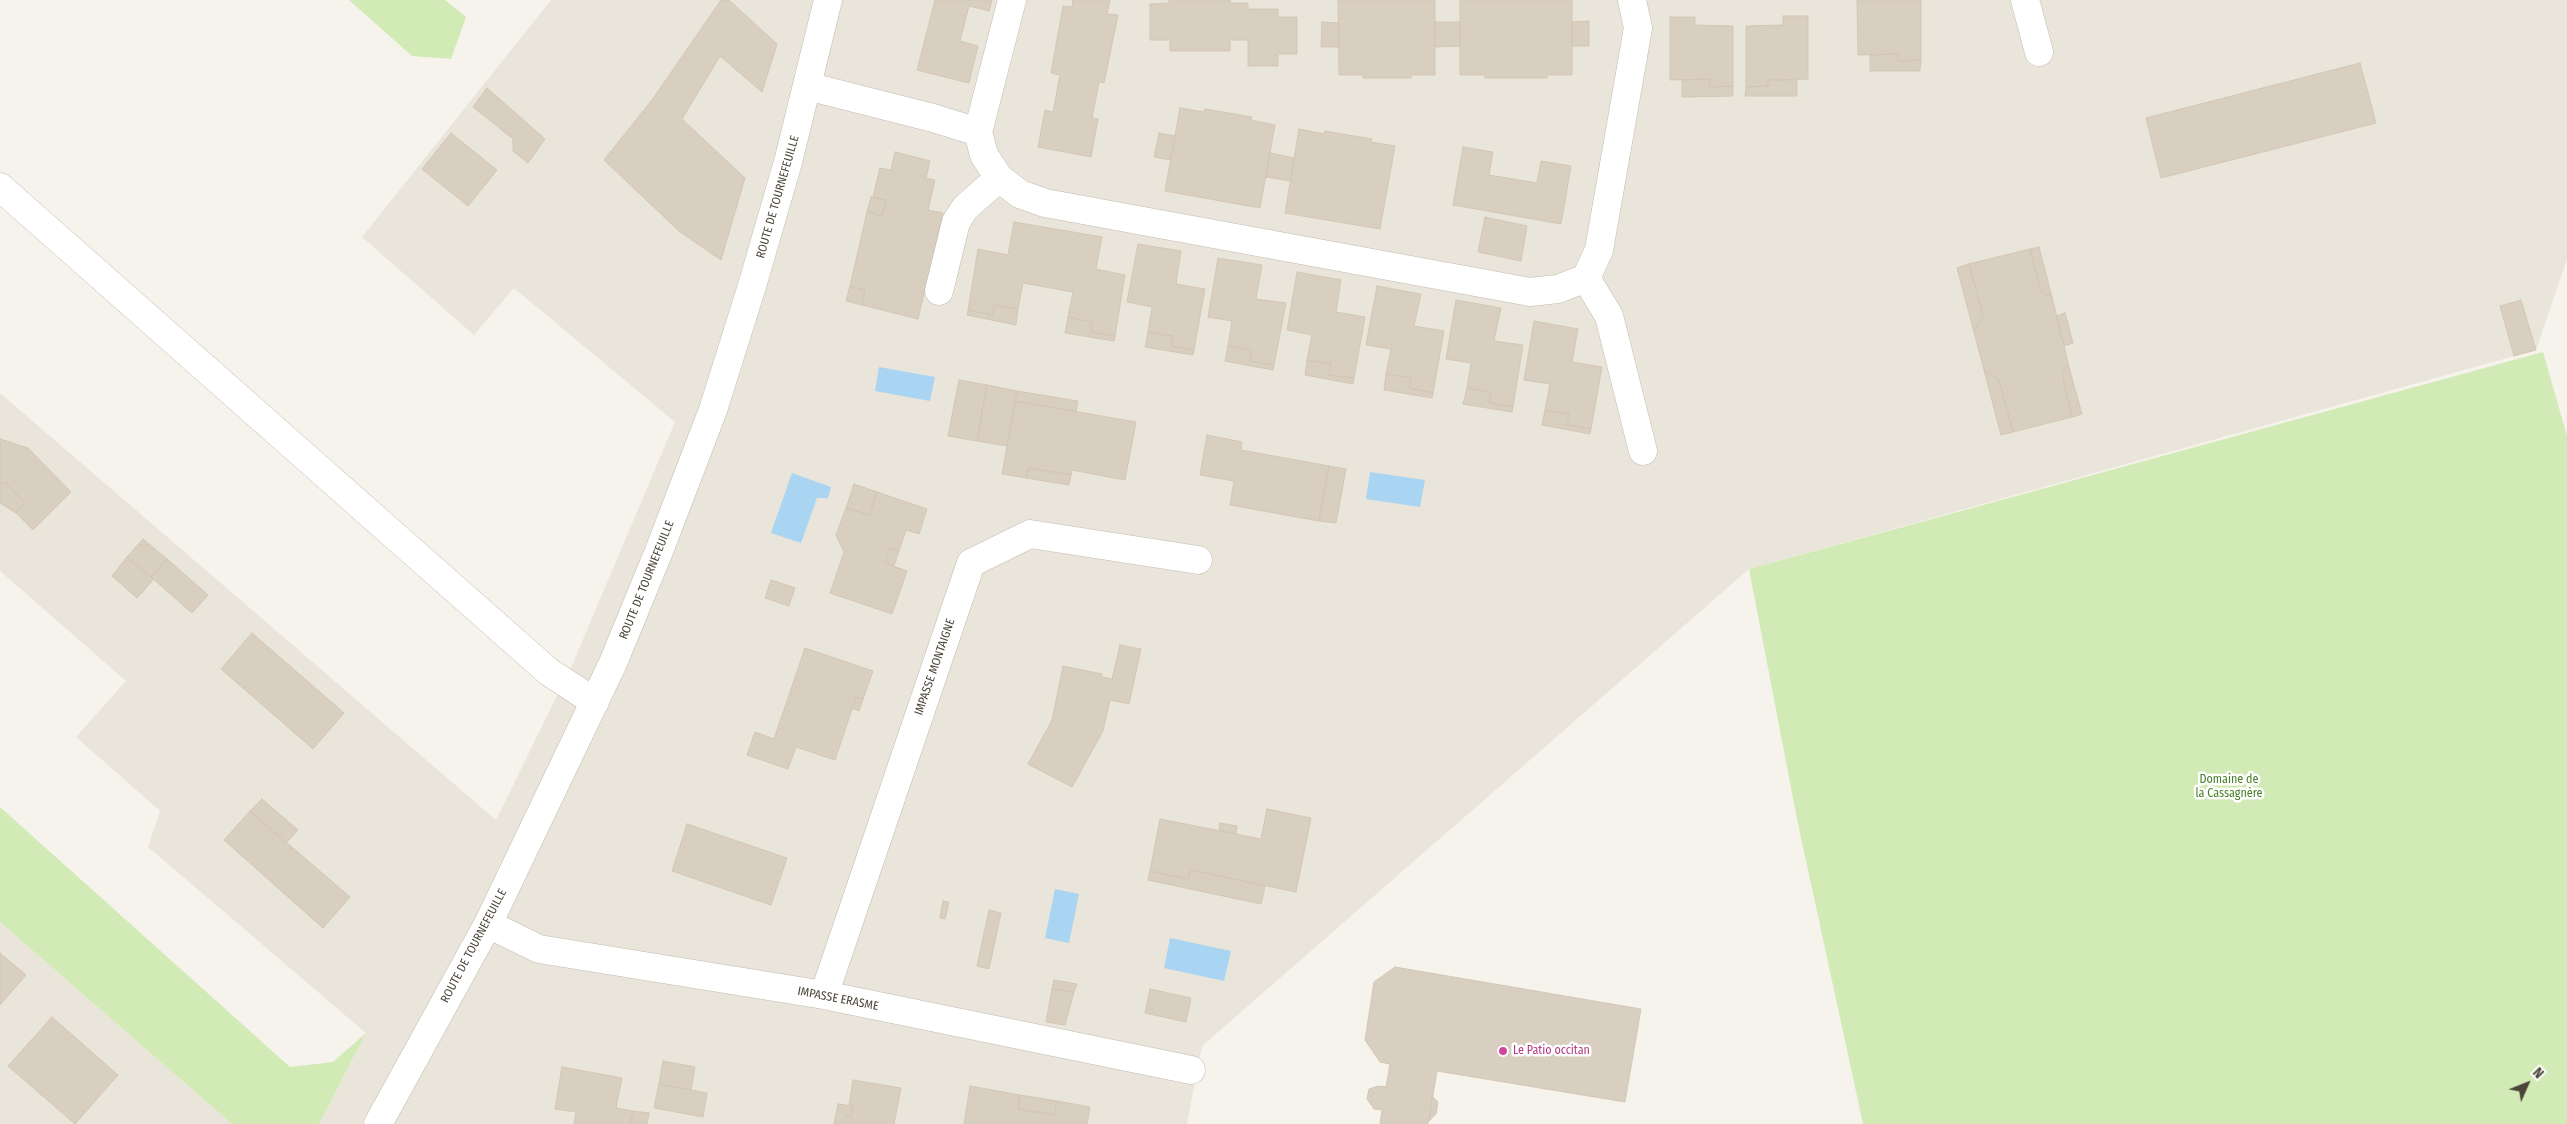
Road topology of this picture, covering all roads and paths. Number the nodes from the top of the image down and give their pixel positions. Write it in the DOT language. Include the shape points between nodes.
graph roads {
  1 [pos="828,0"];
  2 [pos="1012,0"];
  3 [pos="1632,0"];
  4 [pos="2025,0"];
  5 [pos="2039,52"];
  6 [pos="807,86"];
  7 [pos="978,132"];
  8 [pos="998,178"];
  9 [pos="0,187"];
  10 [pos="1586,278"];
  11 [pos="939,291"];
  12 [pos="1643,451"];
  13 [pos="1198,560"];
  14 [pos="595,702"];
  15 [pos="488,924"];
  16 [pos="824,995"];
  17 [pos="1191,1070"];
  18 [pos="378,1124"];
  1 -- 6 [label="street, ROUTE DE TOURNEFEUILLE"];
  2 -- 7 [label="street"];
  3 -- 10 [label="street" via="1638,28 1599,250"];
  4 -- 5 [label="street"];
  6 -- 7 [label="street"];
  6 -- 14 [label="street, ROUTE DE TOURNEFEUILLE" via="786,171 713,410 660,551"];
  7 -- 8 [label="street" via="984,155"];
  8 -- 10 [label="street" via="1020,194 1045,203 1530,292 1558,289"];
  8 -- 11 [label="street" via="965,208 956,222"];
  9 -- 14 [label="street" via="549,672"];
  10 -- 12 [label="street" via="1609,316"];
  13 -- 16 [label="street, IMPASSE MONTAIGNE" via="1030,534 970,563"];
  14 -- 15 [label="street, ROUTE DE TOURNEFEUILLE"];
  15 -- 16 [label="street, IMPASSE ERASME" via="539,949"];
  15 -- 18 [label="street, ROUTE DE TOURNEFEUILLE"];
  16 -- 17 [label="street, IMPASSE ERASME"];
}
